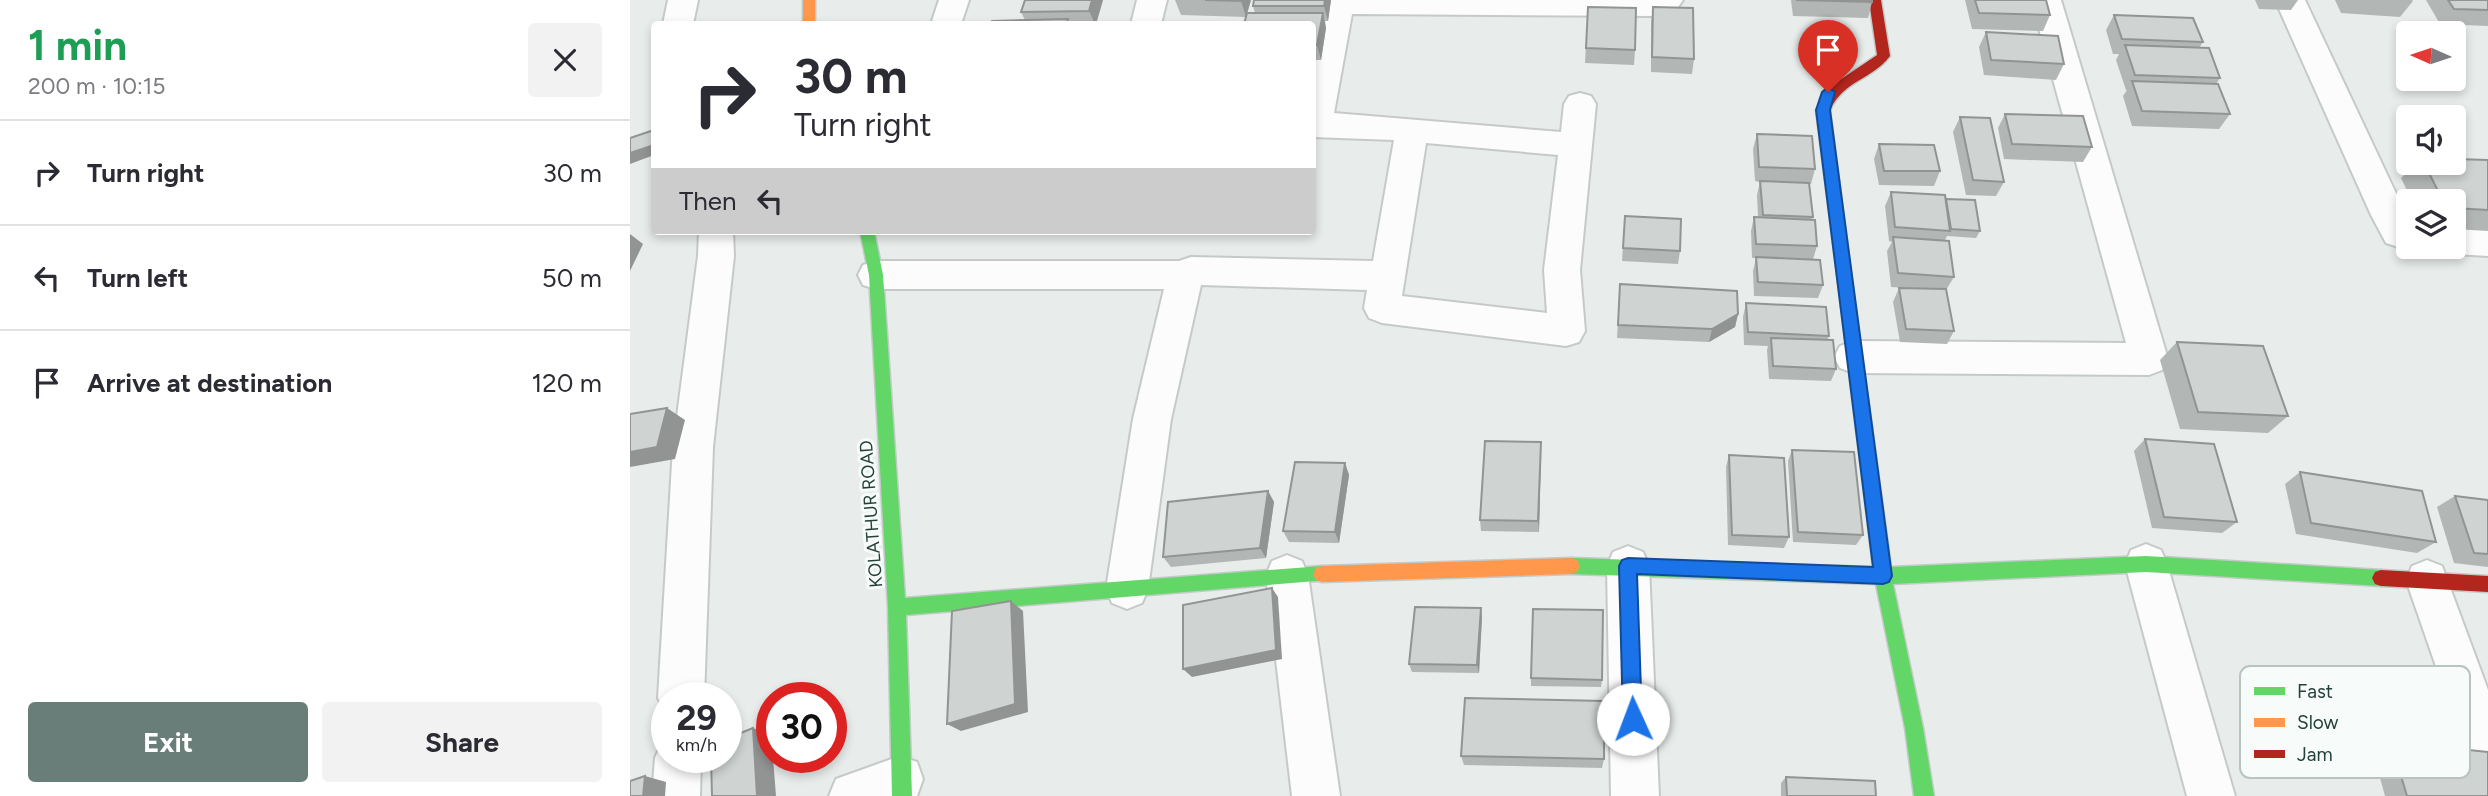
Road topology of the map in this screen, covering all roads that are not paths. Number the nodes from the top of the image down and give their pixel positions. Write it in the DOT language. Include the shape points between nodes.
graph roads {
  1 [pos="683,0"];
  2 [pos="809,0"];
  3 [pos="954,0"];
  4 [pos="1152,0"];
  5 [pos="1668,0"];
  6 [pos="1875,0"];
  7 [pos="2046,0"];
  8 [pos="2290,0"];
  9 [pos="1340,2"];
  10 [pos="679,21"];
  11 [pos="809,21"];
  12 [pos="947,21"];
  13 [pos="1147,21"];
  14 [pos="1580,104"];
  15 [pos="1316,116"];
  16 [pos="1316,125"];
  17 [pos="1412,130"];
  18 [pos="1575,145"];
  19 [pos="2396,229"];
  20 [pos="716,235"];
  21 [pos="868,235"];
  22 [pos="2466,241"];
  23 [pos="2488,242"];
  24 [pos="876,275"];
  25 [pos="1185,275"];
  26 [pos="1388,276"];
  27 [pos="1853,357"];
  28 [pos="2146,564"];
  29 [pos="1628,566"];
  30 [pos="1287,575"];
  31 [pos="1883,576"];
  32 [pos="2427,580"];
  33 [pos="2488,584"];
  34 [pos="1127,589"];
  35 [pos="897,607"];
  36 [pos="2457,666"];
  37 [pos="682,682"];
  38 [pos="2470,703"];
  39 [pos="2488,754"];
  40 [pos="677,773"];
  41 [pos="901,787"];
  42 [pos="676,796"];
  43 [pos="853,796"];
  44 [pos="1316,796"];
  45 [pos="1635,796"];
  46 [pos="1924,796"];
  47 [pos="2211,796"];
  1 -- 10 [label="street"];
  2 -- 11 [label="street"];
  3 -- 12 [label="street"];
  4 -- 13 [label="street"];
  5 -- 9 [label="street" via="1656,6"];
  6 -- 27 [label="street" via="1884,55 1875,65 1841,80 1828,92 1823,110"];
  7 -- 27 [label="street" via="2149,359"];
  8 -- 19 [label="street"];
  9 -- 15 [label="street"];
  14 -- 18 [label="street"];
  16 -- 17 [label="street"];
  17 -- 18 [label="street"];
  17 -- 26 [label="street"];
  18 -- 26 [label="street" via="1562,270 1566,331 1382,309"];
  20 -- 37 [label="street" via="693,447"];
  21 -- 24 [label="street, KOLATHUR ROAD"];
  22 -- 23 [label="street"];
  24 -- 25 [label="street"];
  24 -- 35 [label="street, KOLATHUR ROAD"];
  25 -- 26 [label="street" via="1191,271"];
  25 -- 34 [label="street" via="1152,419"];
  27 -- 31 [label="street"];
  28 -- 31 [label="street"];
  28 -- 32 [label="street"];
  28 -- 47 [label="street"];
  29 -- 30 [label="street"];
  29 -- 31 [label="street"];
  29 -- 45 [label="street"];
  30 -- 34 [label="street"];
  30 -- 44 [label="street"];
  31 -- 46 [label="street"];
  32 -- 33 [label="street"];
  32 -- 36 [label="street"];
  34 -- 35 [label="street"];
  35 -- 41 [label="street, KOLATHUR ROAD"];
  38 -- 39 [label="street"];
  40 -- 42 [label="street"];
  41 -- 43 [label="street"];
}
